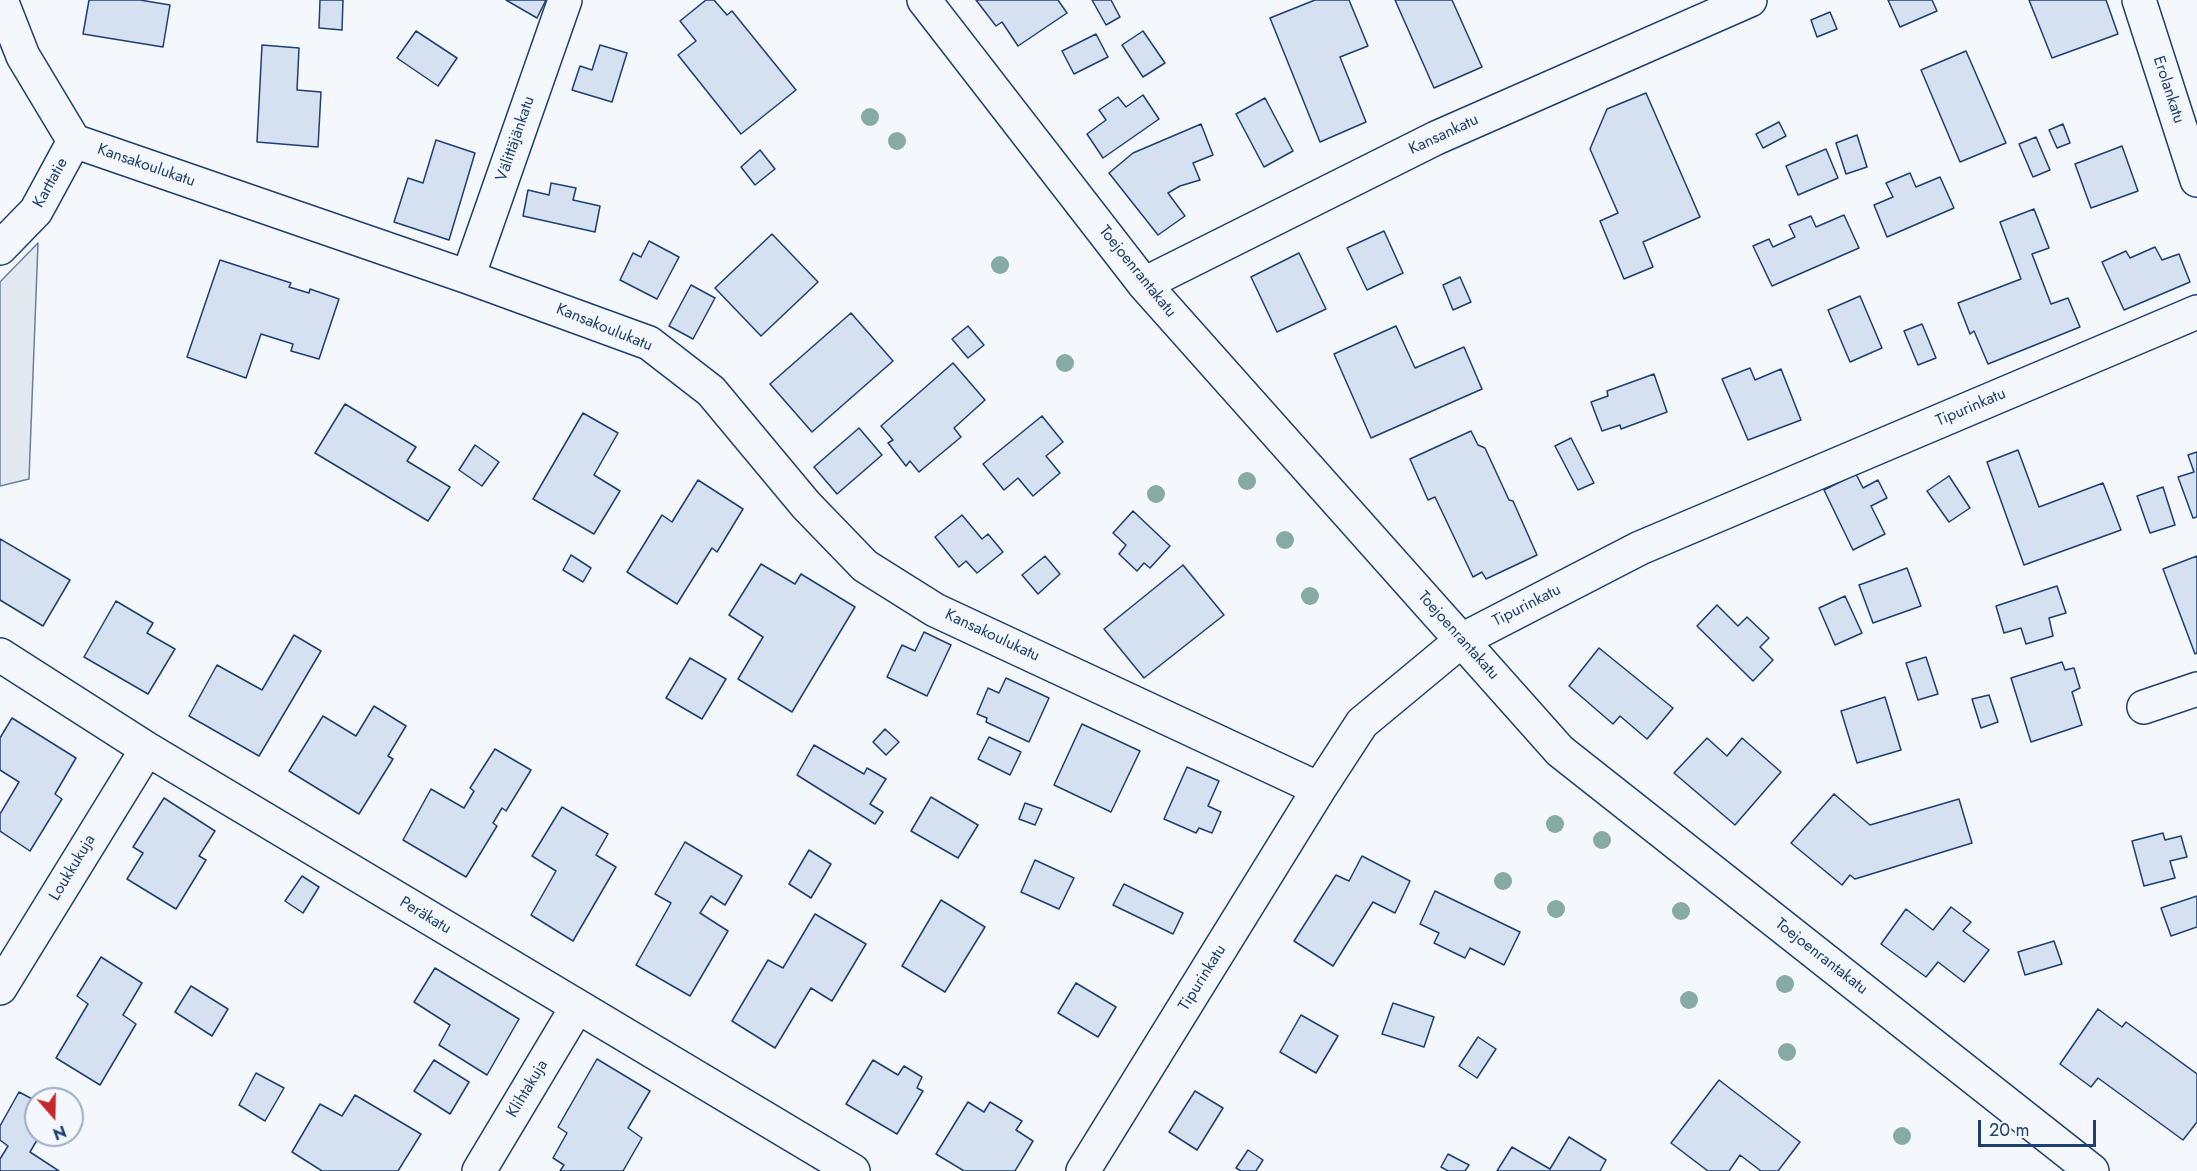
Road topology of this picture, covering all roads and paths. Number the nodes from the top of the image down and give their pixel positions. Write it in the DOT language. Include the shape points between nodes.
graph roads {
  1 [pos="1,0"];
  2 [pos="565,0"];
  3 [pos="924,0"];
  4 [pos="1750,0"];
  5 [pos="2139,0"];
  6 [pos="74,141"];
  7 [pos="2197,180"];
  8 [pos="0,249"];
  9 [pos="468,277"];
  10 [pos="1144,284"];
  11 [pos="2197,312"];
  12 [pos="1462,640"];
  13 [pos="0,655"];
  14 [pos="2197,689"];
  15 [pos="2144,707"];
  16 [pos="147,748"];
  17 [pos="1319,789"];
  18 [pos="0,988"];
  19 [pos="577,1007"];
  20 [pos="479,1171"];
  21 [pos="853,1171"];
  22 [pos="1083,1171"];
  23 [pos="2092,1171"];
  1 -- 6 [label="street" via="23,56"];
  2 -- 9 [label="street, Välittäjänkatu"];
  3 -- 10 [label="street, Toejoenrantakatu"];
  4 -- 10 [label="street, Kansankatu" via="1436,138"];
  5 -- 7 [label="street, Erolankatu"];
  6 -- 8 [label="street, Karttatie" via="36,211"];
  6 -- 9 [label="street, Kansakoulukatu"];
  9 -- 17 [label="street, Kansakoulukatu" via="649,343 711,391 806,505 865,566 935,610"];
  10 -- 12 [label="street, Toejoenrantakatu"];
  11 -- 12 [label="street, Tipurinkatu" via="1640,548"];
  12 -- 17 [label="street, Tipurinkatu" via="1362,723"];
  12 -- 23 [label="street, Toejoenrantakatu" via="1560,751"];
  13 -- 16 [label="street, Peräkatu"];
  14 -- 15 [label="street"];
  16 -- 18 [label="street, Loukkukuja"];
  16 -- 19 [label="street, Peräkatu"];
  17 -- 22 [label="street, Tipurinkatu"];
  19 -- 20 [label="street, Klihtakuja"];
  19 -- 21 [label="street, Peräkatu"];
}
